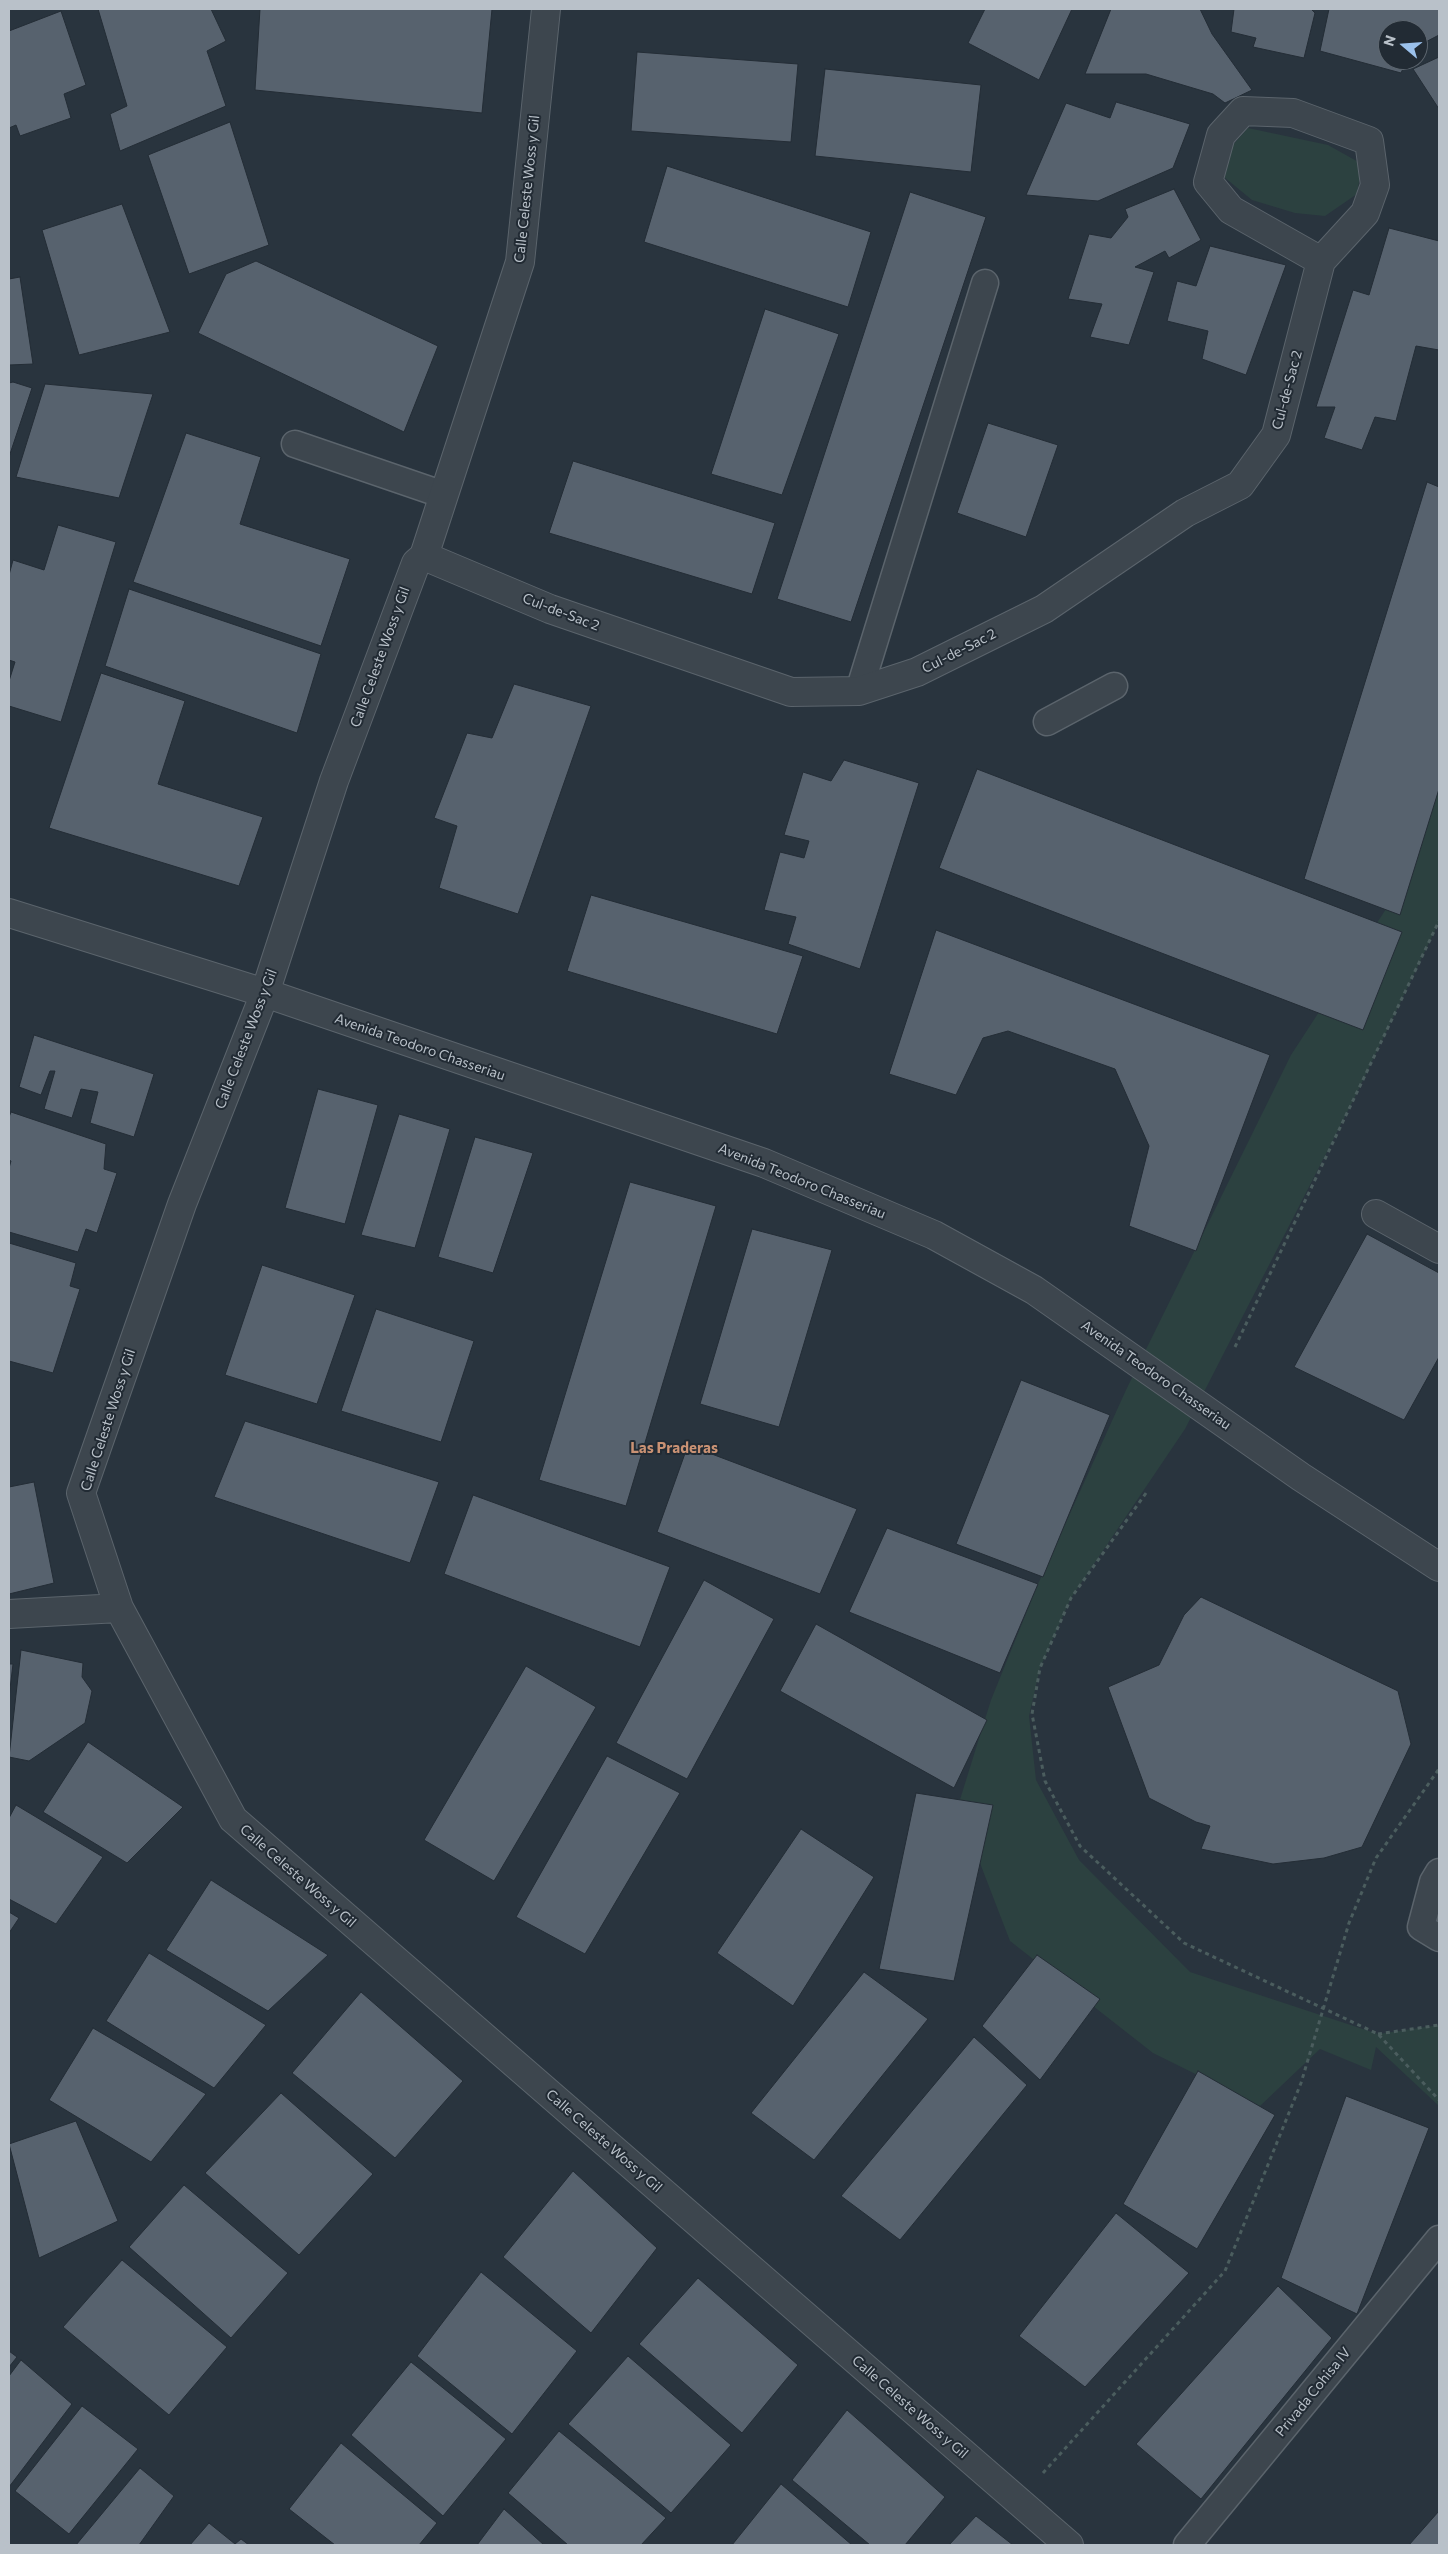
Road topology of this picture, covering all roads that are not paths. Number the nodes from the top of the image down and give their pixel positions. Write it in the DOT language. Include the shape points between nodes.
graph roads {
  1 [pos="546,9"];
  2 [pos="1321,261"];
  3 [pos="985,283"];
  4 [pos="295,444"];
  5 [pos="444,495"];
  6 [pos="424,556"];
  7 [pos="1114,686"];
  8 [pos="859,692"];
  9 [pos="1048,722"];
  10 [pos="9,913"];
  11 [pos="265,993"];
  12 [pos="1376,1214"];
  13 [pos="1439,1249"];
  14 [pos="1439,1567"];
  15 [pos="119,1608"];
  16 [pos="9,1614"];
  17 [pos="1439,1872"];
  18 [pos="1439,1938"];
  19 [pos="1439,2239"];
  20 [pos="1069,2545"];
  21 [pos="1187,2545"];
  1 -- 5 [label="street, Calle Celeste Woss y Gil" via="520,262"];
  2 -- 2 [label="street, Cul-de-Sac 2" via="1231,210 1208,182 1221,135 1243,111 1293,113 1369,141 1375,185 1366,214"];
  2 -- 8 [label="street, Cul-de-Sac 2" via="1276,435 1240,485 1185,513 1044,609 917,672"];
  3 -- 8 [label="lane"];
  4 -- 5 [label="lane"];
  5 -- 6 [label="street, Calle Celeste Woss y Gil"];
  6 -- 8 [label="street, Cul-de-Sac 2" via="550,609 791,692"];
  6 -- 11 [label="street, Calle Celeste Woss y Gil" via="416,563 334,781"];
  7 -- 9 [label="lane"];
  10 -- 11 [label="street, Avenida Teodoro Chasseriau"];
  11 -- 14 [label="street, Avenida Teodoro Chasseriau" via="764,1163 954,1245 1034,1290 1301,1477"];
  11 -- 15 [label="street, Calle Celeste Woss y Gil" via="182,1204 81,1493"];
  12 -- 13 [label="street"];
  15 -- 16 [label="street"];
  15 -- 20 [label="street, Calle Celeste Woss y Gil" via="233,1819"];
  17 -- 18 [label="lane" via="1433,1882 1421,1927"];
  19 -- 21 [label="lane, Privada Cohisa IV"];
}
